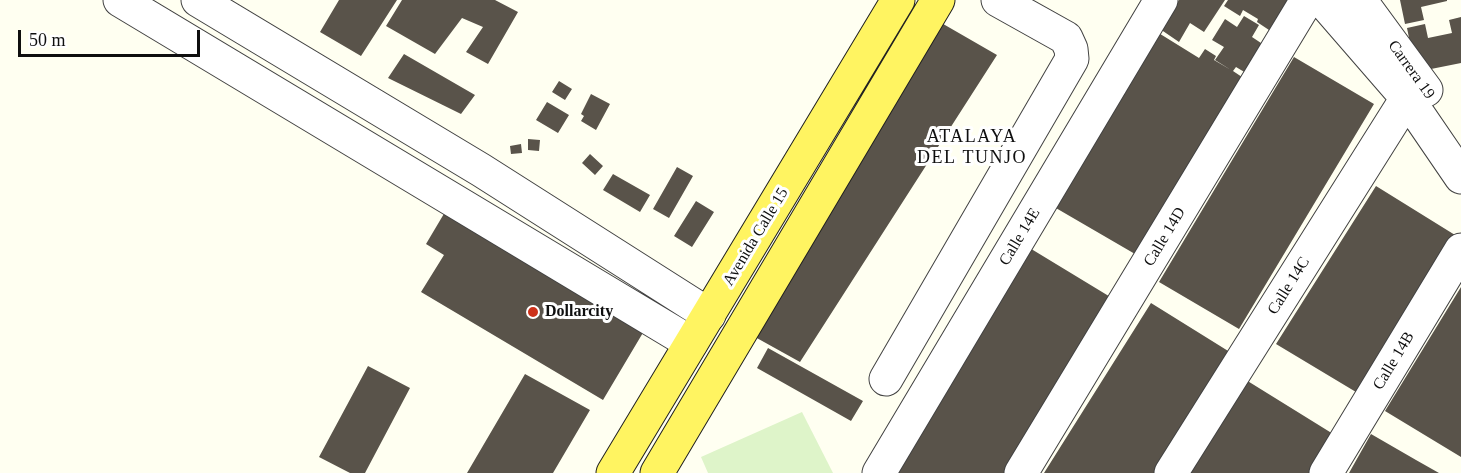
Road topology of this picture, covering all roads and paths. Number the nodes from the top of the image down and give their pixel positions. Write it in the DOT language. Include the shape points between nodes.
graph roads {
  1 [pos="120,0"];
  2 [pos="198,0"];
  3 [pos="898,0"];
  4 [pos="938,0"];
  5 [pos="998,0"];
  6 [pos="1161,0"];
  7 [pos="1307,0"];
  8 [pos="1322,0"];
  9 [pos="1360,0"];
  10 [pos="1043,11"];
  11 [pos="1407,98"];
  12 [pos="1461,141"];
  13 [pos="1461,177"];
  14 [pos="1461,250"];
  15 [pos="709,315"];
  16 [pos="691,343"];
  17 [pos="886,379"];
  18 [pos="613,473"];
  19 [pos="657,473"];
  20 [pos="879,473"];
  21 [pos="1021,473"];
  22 [pos="1171,473"];
  23 [pos="1326,473"];
  1 -- 16 [label="street"];
  2 -- 15 [label="street" via="482,170"];
  3 -- 15 [label="main road, Avenida Calle 15"];
  4 -- 19 [label="main road"];
  5 -- 10 [label="street"];
  6 -- 20 [label="street, Calle 14E"];
  7 -- 21 [label="street, Calle 14D"];
  8 -- 11 [label="street"];
  9 -- 12 [label="street, Carrera 19"];
  10 -- 17 [label="street" via="1066,38 1072,59"];
  11 -- 13 [label="street"];
  11 -- 22 [label="street, Calle 14C"];
  14 -- 23 [label="street, Calle 14B"];
  15 -- 16 [label="main road, Avenida Calle 15"];
  16 -- 18 [label="main road, Avenida Calle 15"];
}
